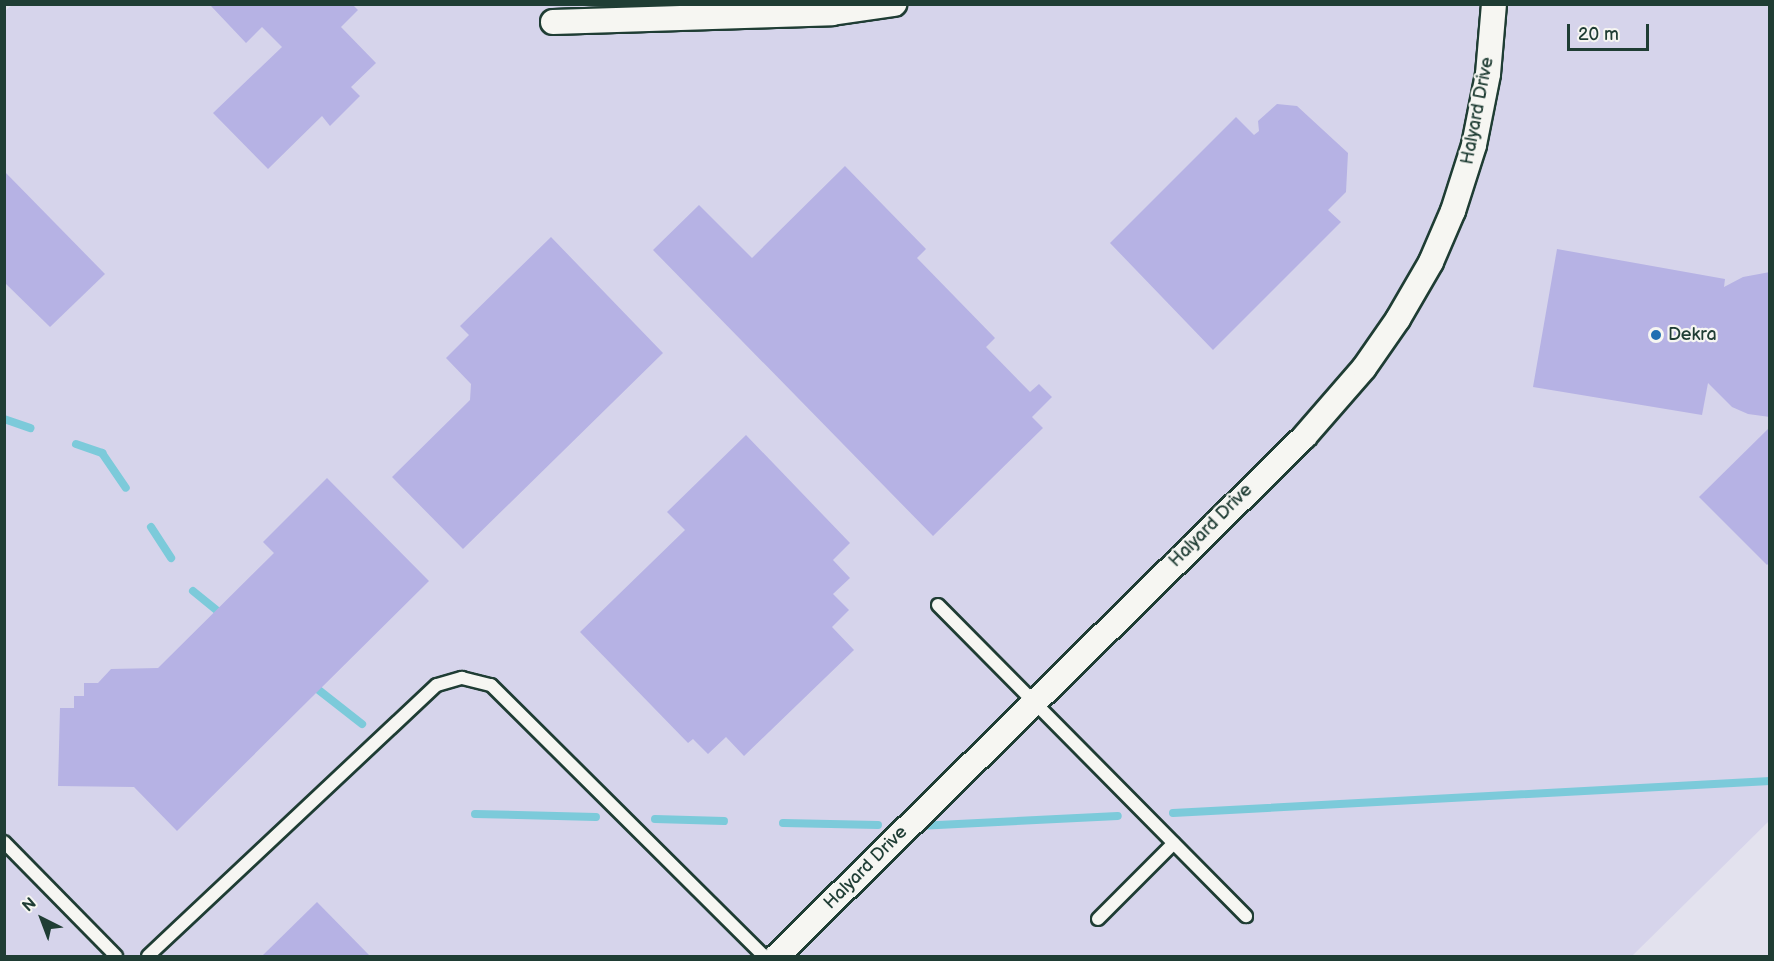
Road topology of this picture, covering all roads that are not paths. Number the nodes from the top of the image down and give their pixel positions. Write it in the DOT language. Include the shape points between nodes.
graph roads {
  1 [pos="894,4"];
  2 [pos="1494,4"];
  3 [pos="553,22"];
  4 [pos="938,605"];
  5 [pos="1035,701"];
  6 [pos="4,842"];
  7 [pos="1174,843"];
  8 [pos="1246,916"];
  9 [pos="1098,919"];
  10 [pos="116,957"];
  11 [pos="148,957"];
  12 [pos="764,957"];
  13 [pos="777,957"];
  1 -- 3 [label="street" via="832,13"];
  2 -- 5 [label="street, Halyard Drive" via="1488,74 1474,145 1453,211 1431,262 1398,319 1364,368 1304,437"];
  4 -- 5 [label="lane"];
  5 -- 7 [label="lane"];
  5 -- 13 [label="street, Halyard Drive"];
  6 -- 10 [label="lane"];
  7 -- 8 [label="lane"];
  7 -- 9 [label="lane"];
  11 -- 12 [label="lane" via="437,685 462,678 491,685"];
}
